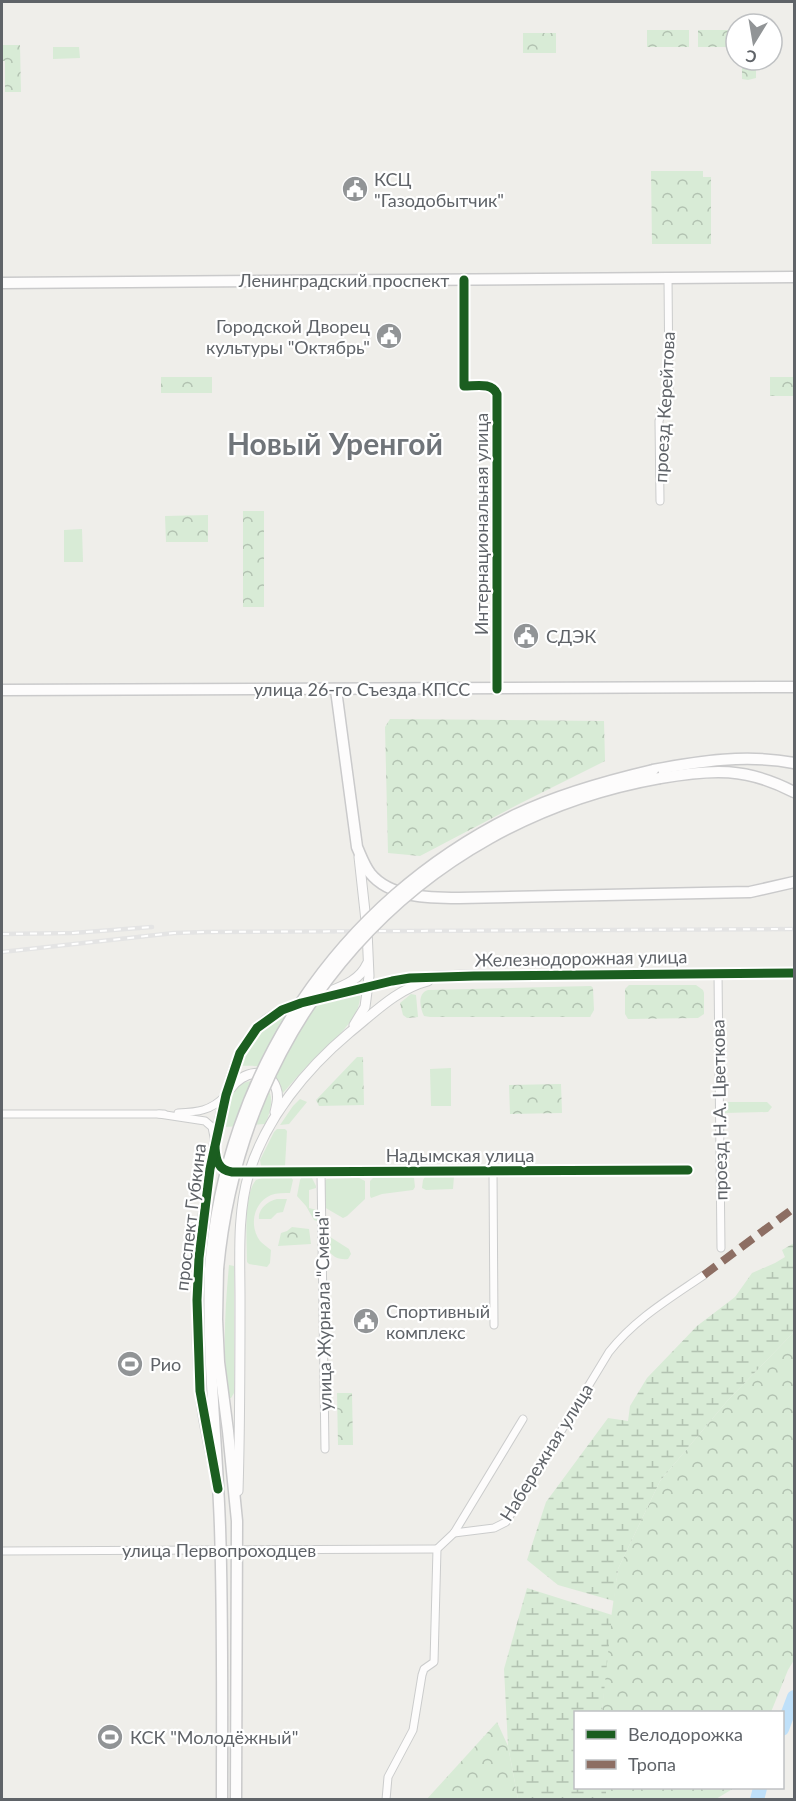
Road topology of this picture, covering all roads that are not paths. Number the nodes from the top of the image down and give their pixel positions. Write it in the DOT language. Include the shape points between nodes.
graph roads {
  1 [pos="795,277"];
  2 [pos="668,278"];
  3 [pos="464,280"];
  4 [pos="2,283"];
  5 [pos="660,501"];
  6 [pos="795,687"];
  7 [pos="497,689"];
  8 [pos="2,690"];
  9 [pos="336,690"];
  10 [pos="795,763"];
  11 [pos="657,774"];
  12 [pos="795,792"];
  13 [pos="357,847"];
  14 [pos="795,882"];
  15 [pos="368,962"];
  16 [pos="718,973"];
  17 [pos="795,973"];
  18 [pos="445,977"];
  19 [pos="368,988"];
  20 [pos="301,1003"];
  21 [pos="343,1039"];
  22 [pos="226,1095"];
  23 [pos="2,1114"];
  24 [pos="159,1114"];
  25 [pos="273,1120"];
  26 [pos="215,1142"];
  27 [pos="688,1170"];
  28 [pos="493,1171"];
  29 [pos="250,1172"];
  30 [pos="321,1172"];
  31 [pos="721,1248"];
  32 [pos="214,1269"];
  33 [pos="704,1275"];
  34 [pos="494,1325"];
  35 [pos="523,1419"];
  36 [pos="325,1449"];
  37 [pos="218,1489"];
  38 [pos="237,1521"];
  39 [pos="454,1533"];
  40 [pos="437,1549"];
  41 [pos="220,1550"];
  42 [pos="236,1550"];
  43 [pos="2,1551"];
  44 [pos="222,1800"];
  45 [pos="236,1800"];
  46 [pos="387,1800"];
  1 -- 2 [label="main road, Ленинградский проспект"];
  2 -- 3 [label="main road, Ленинградский проспект"];
  2 -- 5 [label="street, проезд Керейтова" via="669,390 660,421"];
  3 -- 4 [label="main road, Ленинградский проспект"];
  3 -- 7 [label="street, Интернациональная улица" via="464,386 491,387 497,394"];
  6 -- 7 [label="main road, улица 26-го Съезда КПСС"];
  7 -- 9 [label="main road, улица 26-го Съезда КПСС"];
  8 -- 9 [label="main road, улица 26-го Съезда КПСС"];
  9 -- 13 [label="main road"];
  10 -- 11 [label="main road" via="767,759 707,760"];
  11 -- 12 [label="main road" via="735,772 763,778"];
  11 -- 32 [label="main road, bridge" via="606,782 563,795 476,836 413,879 348,941 286,1024 248,1100 224,1179 215,1224"];
  13 -- 14 [label="main road" via="370,873 382,883 400,892 438,898 741,893"];
  13 -- 15 [label="street"];
  15 -- 19 [label="street"];
  15 -- 20 [label="street" via="356,979"];
  16 -- 17 [label="street, Железнодорожная улица"];
  16 -- 18 [label="street, Железнодорожная улица"];
  16 -- 31 [label="street, проезд Н.А. Цветкова"];
  18 -- 19 [label="street, Железнодорожная улица" via="401,979"];
  18 -- 21 [label="street" via="404,990"];
  19 -- 20 [label="street, проспект Губкина"];
  19 -- 21 [label="street" via="365,1007"];
  20 -- 22 [label="street, проспект Губкина" via="282,1010 257,1028 240,1053"];
  21 -- 25 [label="street" via="296,1088"];
  22 -- 24 [label="street" via="207,1110"];
  22 -- 25 [label="street" via="241,1077 253,1073 266,1076 278,1095"];
  22 -- 26 [label="street, проспект Губкина"];
  23 -- 24 [label="street"];
  24 -- 26 [label="street" via="205,1121 212,1126"];
  25 -- 29 [label="street"];
  26 -- 29 [label="street, Надымская улица" via="221,1168"];
  26 -- 37 [label="street, проспект Губкина" via="200,1258 197,1332 201,1400"];
  27 -- 28 [label="street, Надымская улица"];
  28 -- 30 [label="street, Надымская улица"];
  28 -- 34 [label="street"];
  29 -- 30 [label="street, Надымская улица"];
  29 -- 38 [label="street" via="241,1223"];
  30 -- 36 [label="street, улица Журнала \"Смена\""];
  32 -- 37 [label="main road, проспект Губкина" via="208,1320"];
  32 -- 38 [label="main road" via="219,1362"];
  33 -- 39 [label="street, Набережная улица" via="622,1335 506,1522 494,1528"];
  35 -- 39 [label="street"];
  37 -- 41 [label="main road, проспект Губкина"];
  38 -- 42 [label="main road"];
  39 -- 40 [label="street"];
  40 -- 42 [label="street, улица Первопроходцев"];
  40 -- 46 [label="street" via="434,1662 424,1669 413,1730 388,1777"];
  41 -- 42 [label="street, улица Первопроходцев"];
  41 -- 43 [label="street, улица Первопроходцев"];
  41 -- 44 [label="main road, проспект Губкина"];
  42 -- 45 [label="main road"];
}
